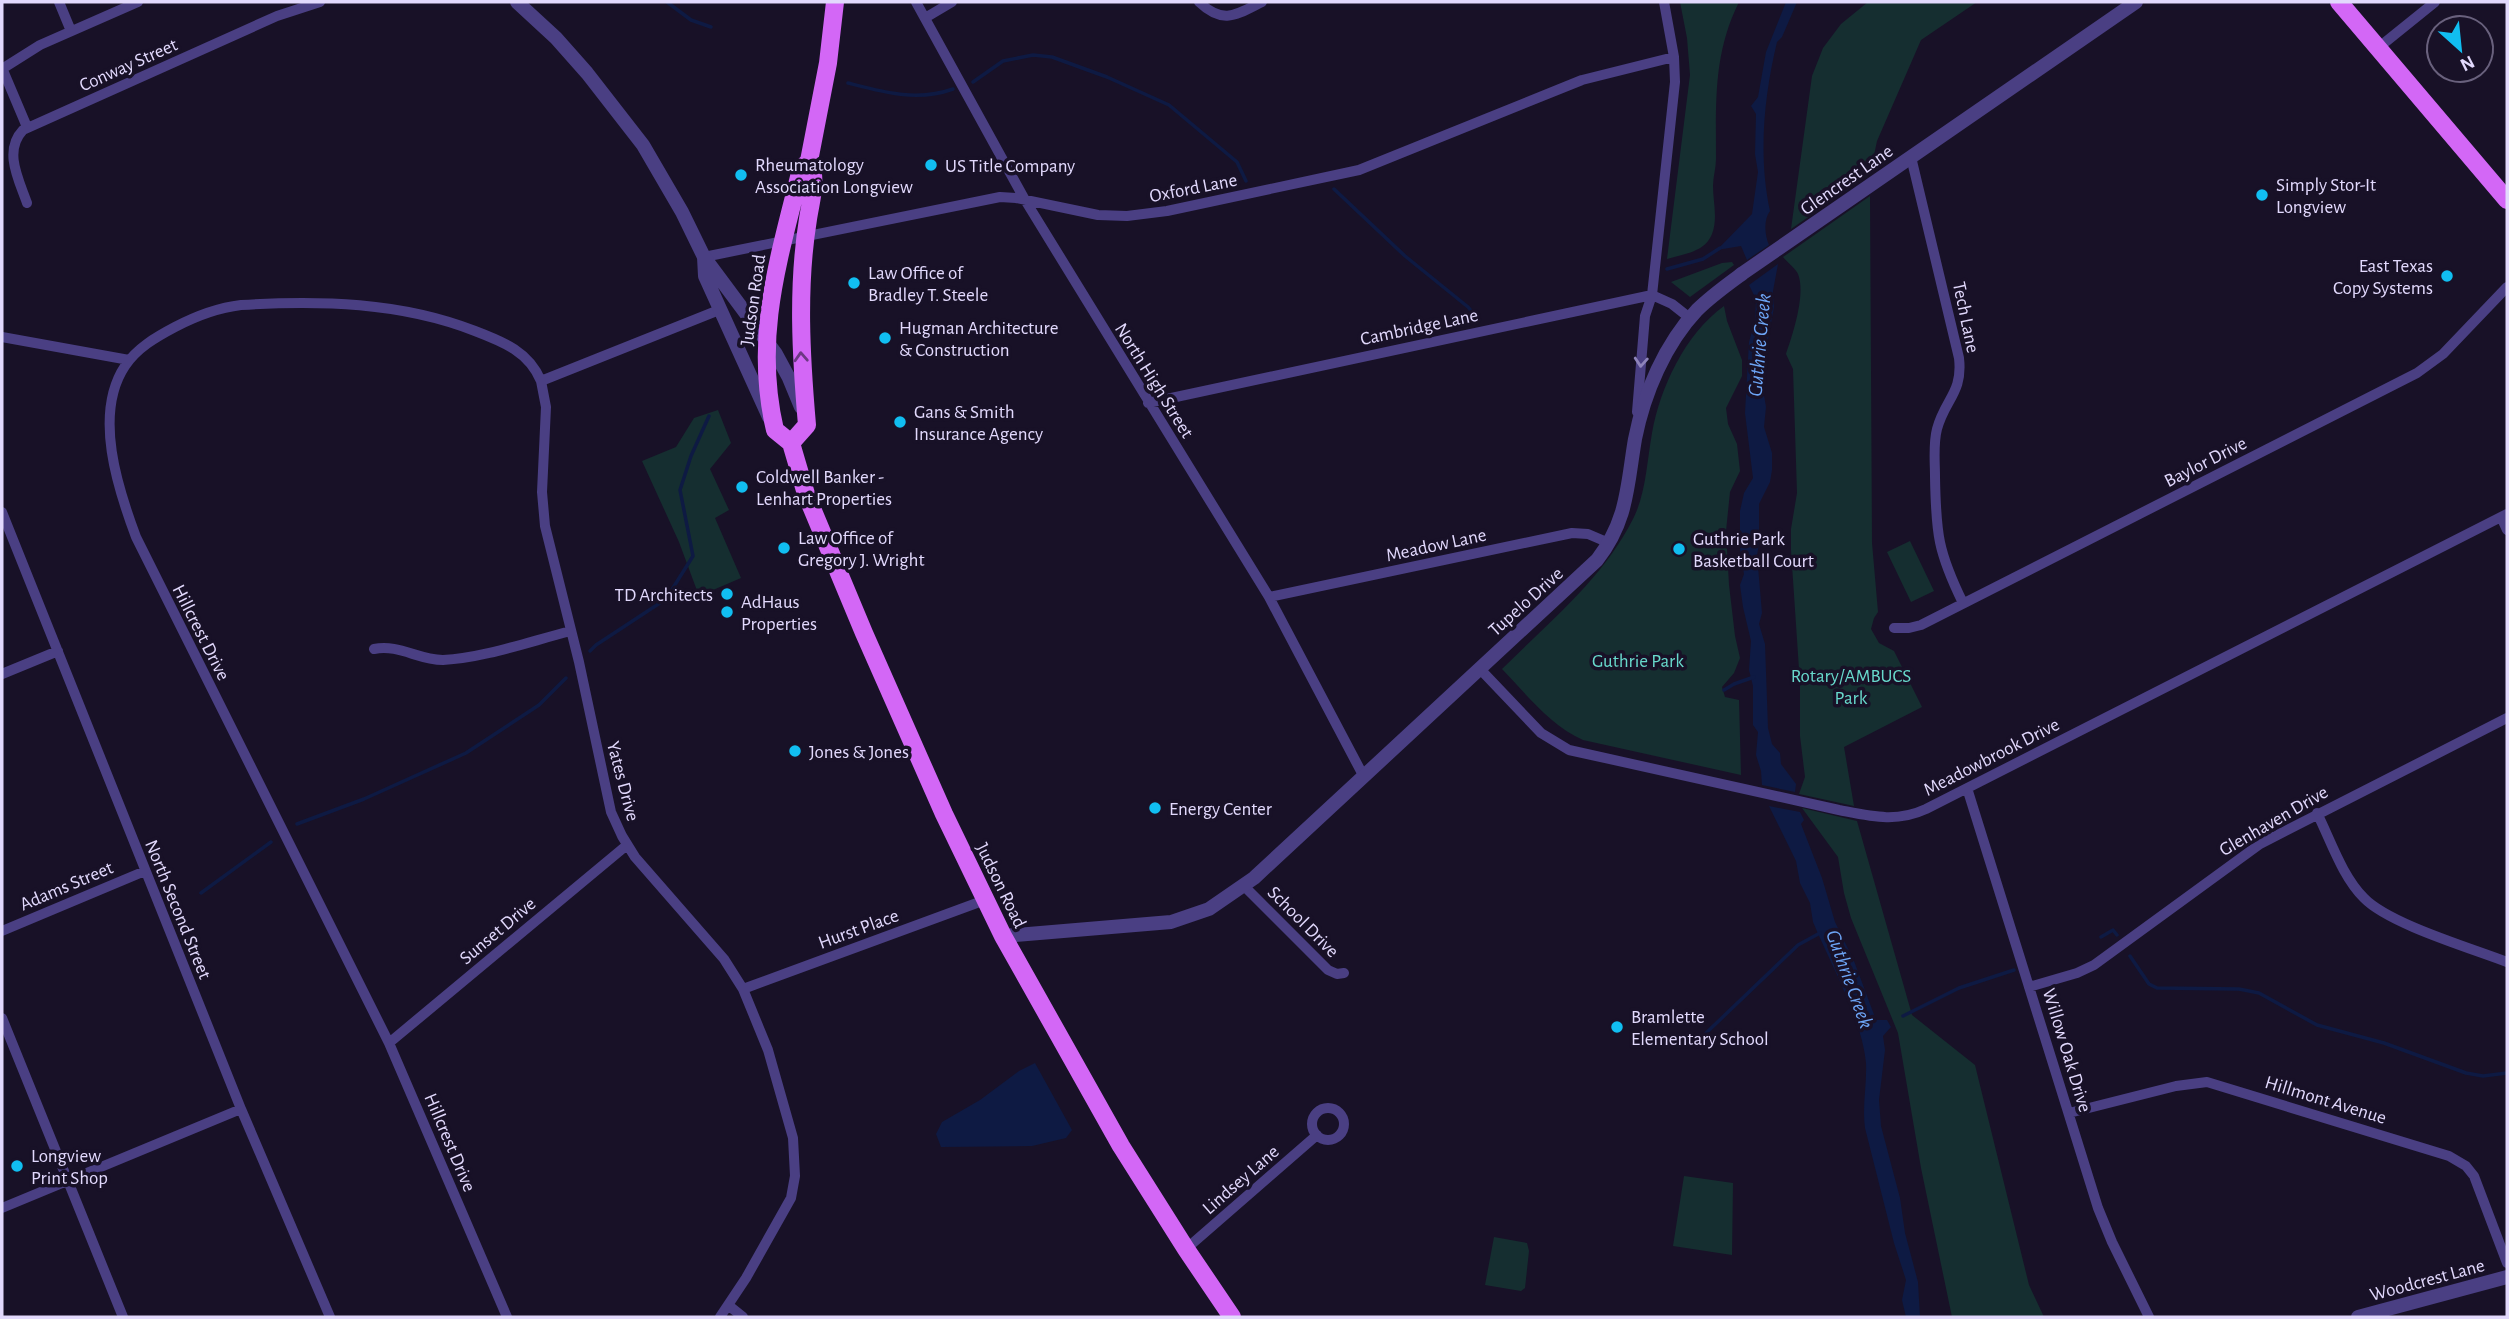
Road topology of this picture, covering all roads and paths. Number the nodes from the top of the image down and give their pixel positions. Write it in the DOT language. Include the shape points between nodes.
graph roads {
  1 [pos="58,2"];
  2 [pos="138,2"];
  3 [pos="320,2"];
  4 [pos="517,2"];
  5 [pos="835,2"];
  6 [pos="916,2"];
  7 [pos="952,2"];
  8 [pos="1199,2"];
  9 [pos="1262,2"];
  10 [pos="1664,2"];
  11 [pos="2136,2"];
  12 [pos="2339,2"];
  13 [pos="2435,2"];
  14 [pos="925,18"];
  15 [pos="71,31"];
  16 [pos="2378,48"];
  17 [pos="1674,57"];
  18 [pos="2,68"];
  19 [pos="27,127"];
  20 [pos="1911,157"];
  21 [pos="809,161"];
  22 [pos="1025,200"];
  23 [pos="2507,200"];
  24 [pos="27,203"];
  25 [pos="805,237"];
  26 [pos="783,240"];
  27 [pos="704,257"];
  28 [pos="2507,287"];
  29 [pos="1651,295"];
  30 [pos="719,310"];
  31 [pos="1691,318"];
  32 [pos="2,337"];
  33 [pos="765,337"];
  34 [pos="129,360"];
  35 [pos="541,381"];
  36 [pos="1148,403"];
  37 [pos="807,425"];
  38 [pos="775,430"];
  39 [pos="1636,438"];
  40 [pos="790,443"];
  41 [pos="2,512"];
  42 [pos="2504,516"];
  43 [pos="2507,530"];
  44 [pos="1609,542"];
  45 [pos="1269,597"];
  46 [pos="1963,603"];
  47 [pos="1894,628"];
  48 [pos="571,631"];
  49 [pos="374,649"];
  50 [pos="58,651"];
  51 [pos="1480,669"];
  52 [pos="2,674"];
  53 [pos="2507,718"];
  54 [pos="1364,777"];
  55 [pos="1967,788"];
  56 [pos="2317,813"];
  57 [pos="627,845"];
  58 [pos="145,871"];
  59 [pos="1244,886"];
  60 [pos="985,900"];
  61 [pos="2,931"];
  62 [pos="1003,936"];
  63 [pos="2507,962"];
  64 [pos="1344,973"];
  65 [pos="2029,987"];
  66 [pos="743,989"];
  67 [pos="2,1018"];
  68 [pos="389,1043"];
  69 [pos="241,1109"];
  70 [pos="2069,1113"];
  71 [pos="1317,1135"];
  72 [pos="68,1180"];
  73 [pos="2,1208"];
  74 [pos="1186,1249"];
  75 [pos="2507,1263"];
  76 [pos="2507,1277"];
  77 [pos="728,1306"];
  78 [pos="123,1317"];
  79 [pos="330,1317"];
  80 [pos="507,1317"];
  81 [pos="720,1317"];
  82 [pos="743,1317"];
  83 [pos="1233,1317"];
  84 [pos="2149,1317"];
  85 [pos="2358,1317"];
  1 -- 15 [label="street"];
  2 -- 15 [label="street"];
  3 -- 19 [label="street, Conway Street" via="277,16"];
  4 -- 27 [label="street" via="580,64 625,120 665,182"];
  5 -- 21 [label="main road, Judson Road"];
  6 -- 14 [label="street, North High Street"];
  7 -- 14 [label="street"];
  8 -- 9 [label="street" via="1217,15 1235,15"];
  10 -- 17 [label="street, Tupelo Drive"];
  11 -- 20 [label="street, Glencrest Lane"];
  12 -- 16 [label="main road"];
  13 -- 16 [label="street"];
  14 -- 22 [label="street, North High Street"];
  15 -- 18 [label="street"];
  16 -- 23 [label="main road"];
  17 -- 22 [label="street, Oxford Lane" via="1582,80 1350,172 1154,214 1098,215"];
  17 -- 29 [label="street, Tupelo Drive" via="1673,105"];
  18 -- 19 [label="street"];
  19 -- 24 [label="street" via="13,149"];
  20 -- 31 [label="street, Glencrest Lane" via="1729,283"];
  20 -- 46 [label="street, Tech Lane" via="1959,358 1958,386 1936,435 1935,512 1941,555"];
  21 -- 25 [label="main road, Judson Road" via="815,173"];
  21 -- 26 [label="main road, Judson Road" via="801,169"];
  22 -- 25 [label="street, Oxford Lane" via="1000,197"];
  22 -- 36 [label="street, North High Street"];
  25 -- 26 [label="street, Oxford Lane"];
  37 -- 25 [label="main road, Judson Road, one-way" via="800,346"];
  26 -- 27 [label="street, Oxford Lane"];
  26 -- 33 [label="main road, Judson Road"];
  27 -- 30 [label="street" via="705,276"];
  27 -- 33 [label="street"];
  28 -- 46 [label="street, Baylor Drive" via="2443,354 2417,373"];
  29 -- 31 [label="street"];
  29 -- 36 [label="street, Cambridge Lane"];
  29 -- 39 [label="street, Tupelo Drive, one-way" via="1645,316"];
  30 -- 35 [label="street"];
  30 -- 38 [label="street"];
  31 -- 39 [label="street, Glencrest Lane" via="1664,356"];
  32 -- 34 [label="street"];
  33 -- 37 [label="street" via="793,384"];
  33 -- 38 [label="main road, Judson Road"];
  34 -- 35 [label="street, Hillcrest Drive" via="160,334 224,307 374,306 432,316 491,337 527,357"];
  34 -- 68 [label="street, Hillcrest Drive" via="117,380 111,422 114,463 132,525"];
  35 -- 48 [label="street, Yates Drive" via="546,407 545,526"];
  36 -- 45 [label="street, North High Street"];
  37 -- 40 [label="main road"];
  38 -- 40 [label="main road"];
  39 -- 44 [label="street, Tupelo Drive" via="1625,508"];
  40 -- 60 [label="main road, Judson Road" via="840,576"];
  41 -- 50 [label="street, North Second Street"];
  42 -- 43 [label="street"];
  42 -- 55 [label="street, Meadowbrook Drive"];
  44 -- 45 [label="street, Meadow Lane" via="1573,533"];
  44 -- 51 [label="street, Tupelo Drive" via="1578,579"];
  45 -- 54 [label="street, North High Street"];
  46 -- 47 [label="street, Baylor Drive" via="1915,627"];
  48 -- 49 [label="street" via="457,659 427,659 390,647"];
  48 -- 57 [label="street, Yates Drive" via="607,798"];
  50 -- 52 [label="street"];
  50 -- 58 [label="street, North Second Street"];
  51 -- 54 [label="street, Tupelo Drive"];
  51 -- 55 [label="street, Meadowbrook Drive" via="1541,733 1582,753 1879,818 1912,815"];
  53 -- 56 [label="street, Glenhaven Drive"];
  54 -- 59 [label="street, Tupelo Drive"];
  55 -- 65 [label="street, Willow Oak Drive"];
  56 -- 63 [label="street" via="2352,884 2373,906"];
  56 -- 65 [label="street, Glenhaven Drive" via="2241,857 2100,961"];
  57 -- 66 [label="street, Yates Drive" via="724,959"];
  57 -- 68 [label="street, Sunset Drive"];
  58 -- 61 [label="street, Adams Street"];
  58 -- 69 [label="street, North Second Street"];
  59 -- 62 [label="street, Tupelo Drive" via="1209,909 1171,922"];
  59 -- 64 [label="street, School Drive" via="1328,970"];
  60 -- 62 [label="main road, Judson Road"];
  60 -- 66 [label="street, Hurst Place"];
  62 -- 74 [label="main road, Judson Road" via="1096,1104"];
  65 -- 70 [label="street, Willow Oak Drive"];
  66 -- 77 [label="street, Yates Drive" via="790,1125 795,1176 791,1198"];
  67 -- 72 [label="street"];
  68 -- 80 [label="street, Hillcrest Drive"];
  69 -- 72 [label="street"];
  69 -- 79 [label="street, North Second Street"];
  70 -- 75 [label="street, Hillmont Avenue" via="2207,1082 2449,1156 2474,1176"];
  70 -- 84 [label="street, Willow Oak Drive" via="2102,1220"];
  71 -- 74 [label="street, Lindsey Lane"];
  72 -- 73 [label="street"];
  72 -- 78 [label="street"];
  74 -- 83 [label="main road, Judson Road"];
  76 -- 85 [label="street, Woodcrest Lane"];
  77 -- 81 [label="street, Yates Drive"];
  77 -- 82 [label="street"];
}
